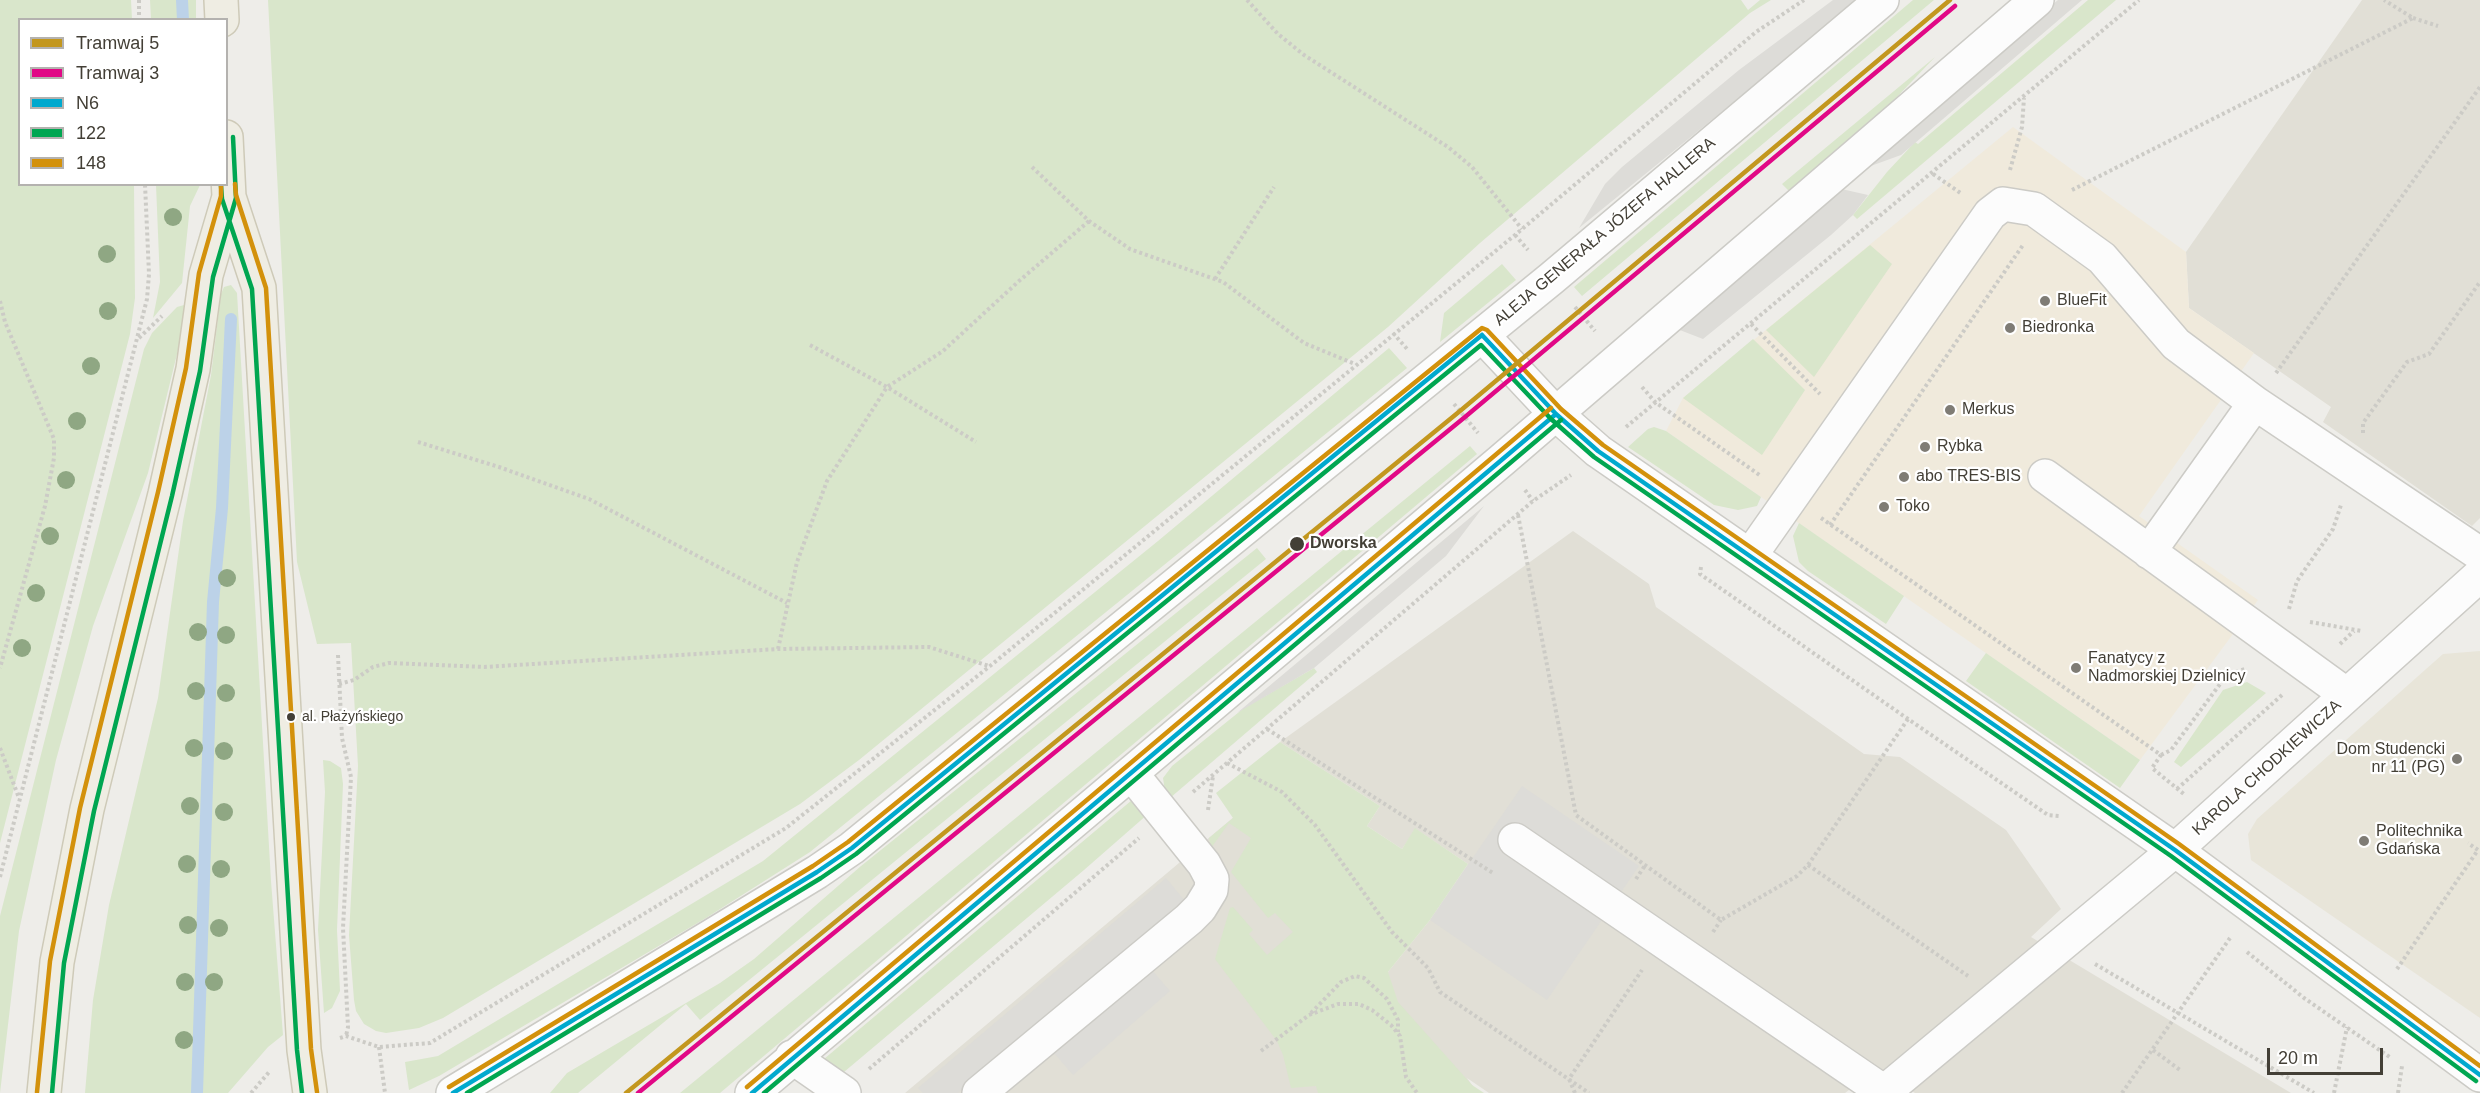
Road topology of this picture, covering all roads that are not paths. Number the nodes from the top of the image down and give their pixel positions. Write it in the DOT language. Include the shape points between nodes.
graph roads {
  1 [pos="221,0"];
  2 [pos="1882,0"];
  3 [pos="2037,0"];
  4 [pos="222,18"];
  5 [pos="228,177"];
  6 [pos="229,197"];
  7 [pos="1482,335"];
  8 [pos="2255,404"];
  9 [pos="1556,414"];
  10 [pos="2045,476"];
  11 [pos="2150,552"];
  12 [pos="2480,554"];
  13 [pos="1750,556"];
  14 [pos="2480,575"];
  15 [pos="2347,695"];
  16 [pos="1131,773"];
  17 [pos="1515,840"];
  18 [pos="2175,850"];
  19 [pos="792,1057"];
  20 [pos="2480,1075"];
  21 [pos="843,1092"];
  22 [pos="1884,1092"];
  23 [pos="44,1093"];
  24 [pos="309,1093"];
  25 [pos="453,1093"];
  26 [pos="752,1093"];
  27 [pos="979,1093"];
  1 -- 4 [label="main road"];
  2 -- 7 [label="street, ALEJA GENERAŁA JÓZEFA HALLERA"];
  3 -- 9 [label="street"];
  5 -- 6 [label="main road"];
  6 -- 23 [label="main road" via="206,274 193,369 87,809 57,962"];
  6 -- 24 [label="main road" via="259,288"];
  7 -- 9 [label="street"];
  7 -- 25 [label="street, ALEJA GENERAŁA JÓZEFA HALLERA" via="852,848"];
  8 -- 11 [label="street"];
  8 -- 12 [label="street"];
  8 -- 13 [label="street" via="2176,344 2102,258 2034,209 2002,204 1990,214"];
  9 -- 13 [label="street" via="1605,457"];
  9 -- 16 [label="street"];
  10 -- 11 [label="street"];
  11 -- 15 [label="street"];
  13 -- 18 [label="street"];
  14 -- 15 [label="street, KAROLA CHODKIEWICZA"];
  15 -- 18 [label="street, KAROLA CHODKIEWICZA"];
  16 -- 19 [label="street"];
  16 -- 27 [label="street" via="1202,861 1212,879 1211,890 1200,909"];
  17 -- 22 [label="street"];
  18 -- 20 [label="street"];
  18 -- 22 [label="street, KAROLA CHODKIEWICZA"];
  19 -- 21 [label="street"];
  19 -- 26 [label="street"];
}
